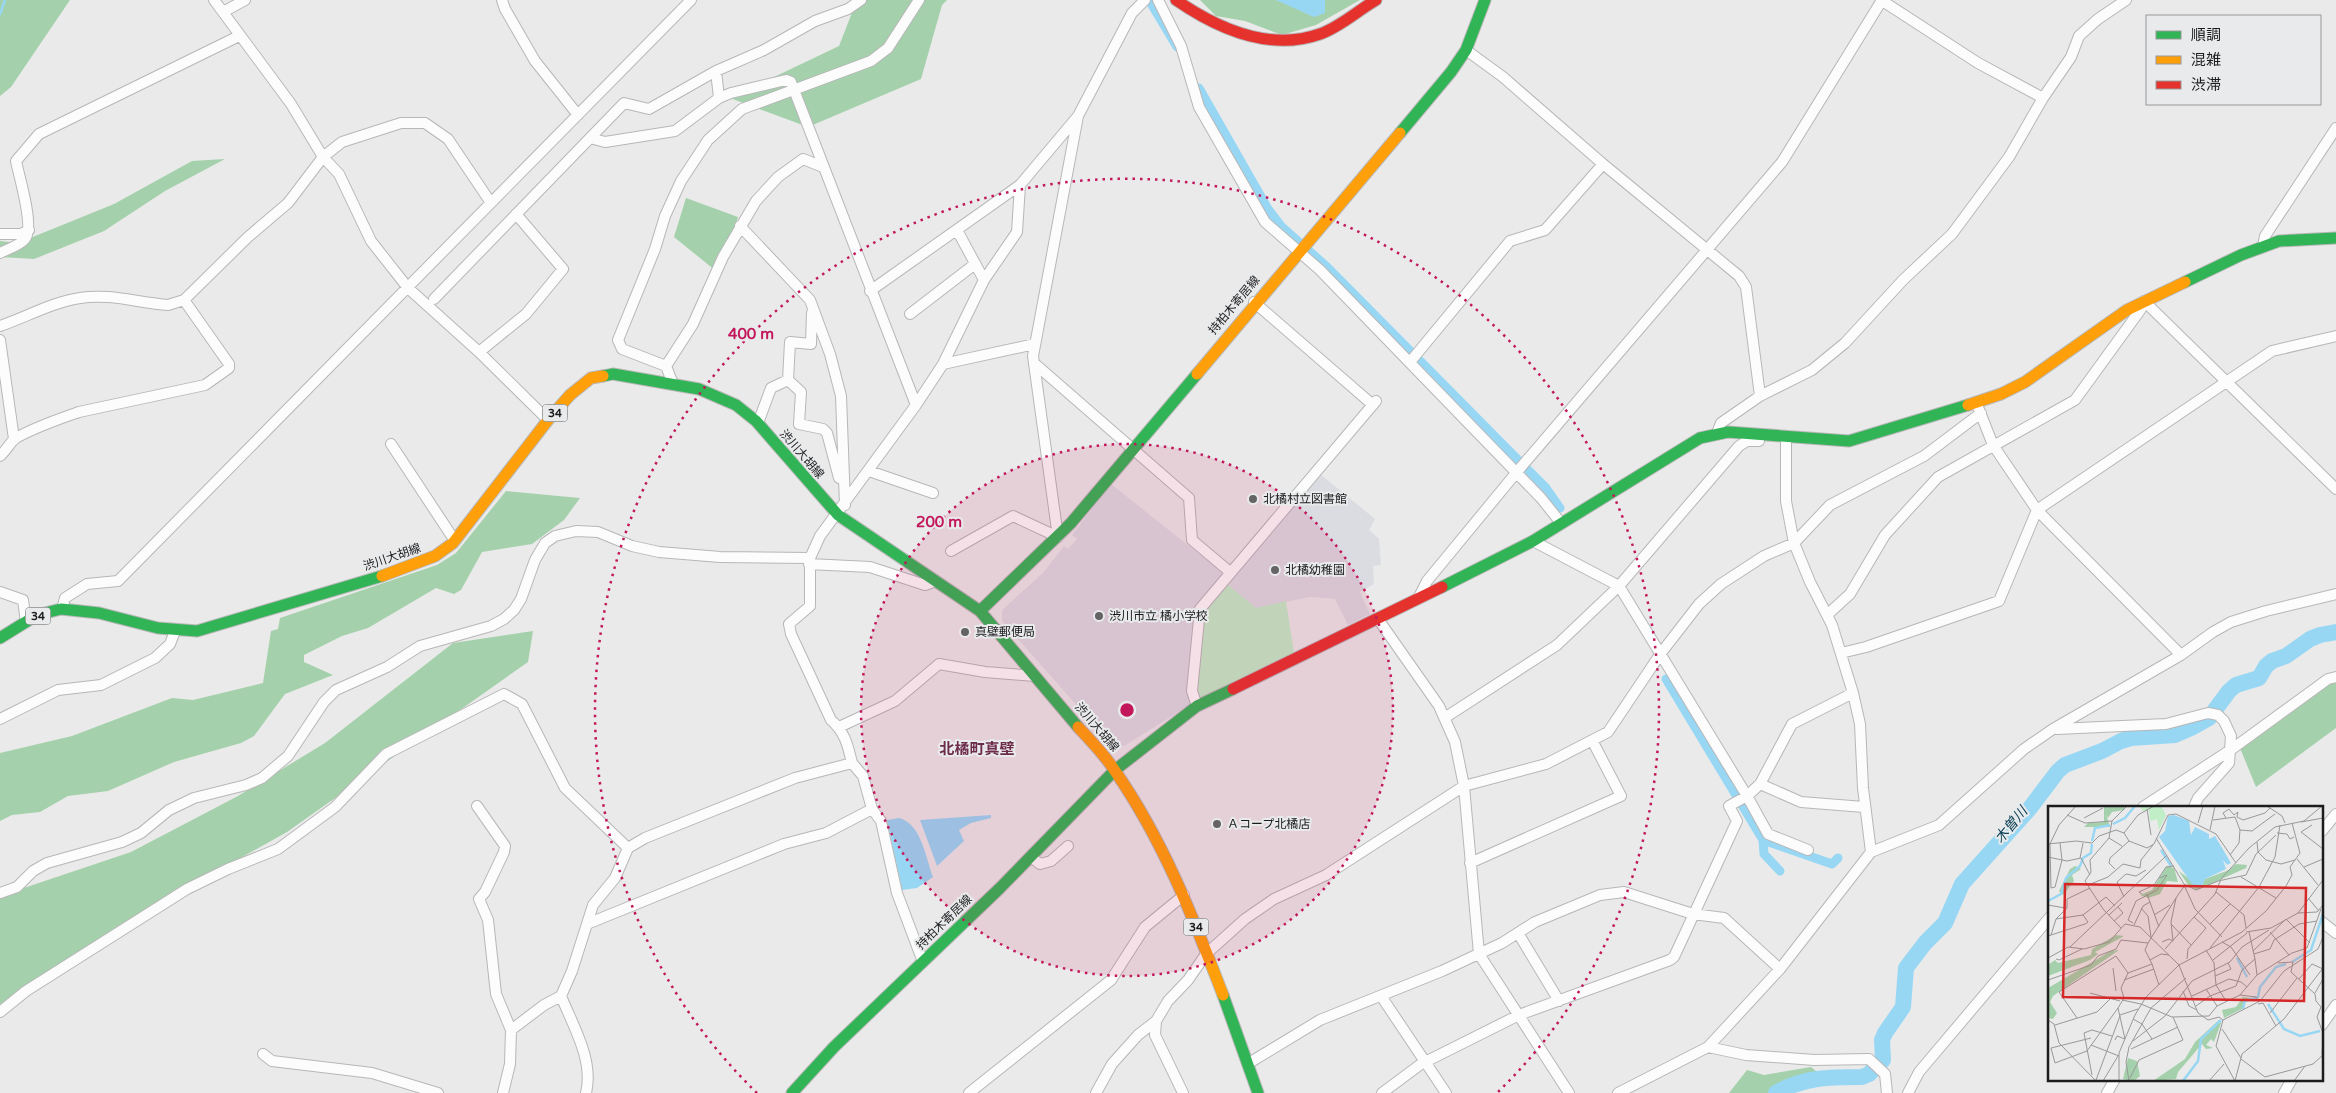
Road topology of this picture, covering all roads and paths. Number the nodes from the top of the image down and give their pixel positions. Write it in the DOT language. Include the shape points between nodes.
graph roads {
  1 [pos="214,0"];
  2 [pos="245,0"];
  3 [pos="502,0"];
  4 [pos="691,0"];
  5 [pos="861,0"];
  6 [pos="919,0"];
  7 [pos="1158,0"];
  8 [pos="1176,0"];
  9 [pos="1376,0"];
  10 [pos="1485,0"];
  11 [pos="1881,0"];
  12 [pos="2126,0"];
  13 [pos="1144,1"];
  14 [pos="223,12"];
  15 [pos="239,36"];
  16 [pos="1466,50"];
  17 [pos="716,71"];
  18 [pos="795,88"];
  19 [pos="719,98"];
  20 [pos="2043,98"];
  21 [pos="578,115"];
  22 [pos="1078,116"];
  23 [pos="2336,128"];
  24 [pos="590,138"];
  25 [pos="323,157"];
  26 [pos="1603,164"];
  27 [pos="823,167"];
  28 [pos="1020,185"];
  29 [pos="491,203"];
  30 [pos="516,214"];
  31 [pos="740,226"];
  32 [pos="29,230"];
  33 [pos="957,230"];
  34 [pos="0,234"];
  35 [pos="2336,238"];
  36 [pos="2262,246"];
  37 [pos="1299,250"];
  38 [pos="1708,250"];
  39 [pos="0,253"];
  40 [pos="975,264"];
  41 [pos="984,280"];
  42 [pos="408,288"];
  43 [pos="870,291"];
  44 [pos="434,299"];
  45 [pos="184,300"];
  46 [pos="2144,301"];
  47 [pos="1254,302"];
  48 [pos="812,307"];
  49 [pos="910,314"];
  50 [pos="0,326"];
  51 [pos="2336,336"];
  52 [pos="0,340"];
  53 [pos="1035,344"];
  54 [pos="479,352"];
  55 [pos="1410,361"];
  56 [pos="1034,363"];
  57 [pos="943,364"];
  58 [pos="666,366"];
  59 [pos="788,380"];
  60 [pos="2227,382"];
  61 [pos="673,384"];
  62 [pos="1760,396"];
  63 [pos="916,405"];
  64 [pos="1979,408"];
  65 [pos="548,420"];
  66 [pos="758,423"];
  67 [pos="1717,433"];
  68 [pos="14,439"];
  69 [pos="1787,440"];
  70 [pos="391,444"];
  71 [pos="1993,445"];
  72 [pos="1132,450"];
  73 [pos="0,456"];
  74 [pos="869,471"];
  75 [pos="1517,472"];
  76 [pos="844,480"];
  77 [pos="2336,490"];
  78 [pos="932,493"];
  79 [pos="845,505"];
  80 [pos="2037,510"];
  81 [pos="838,515"];
  82 [pos="1561,523"];
  83 [pos="1058,537"];
  84 [pos="455,541"];
  85 [pos="1533,541"];
  86 [pos="1794,543"];
  87 [pos="951,551"];
  88 [pos="809,561"];
  89 [pos="1230,572"];
  90 [pos="936,581"];
  91 [pos="1619,586"];
  92 [pos="0,592"];
  93 [pos="2336,594"];
  94 [pos="1417,600"];
  95 [pos="62,609"];
  96 [pos="980,611"];
  97 [pos="1827,615"];
  98 [pos="1378,619"];
  99 [pos="26,622"];
  100 [pos="174,632"];
  101 [pos="0,638"];
  102 [pos="1661,653"];
  103 [pos="1841,653"];
  104 [pos="2181,655"];
  105 [pos="1035,676"];
  106 [pos="2336,677"];
  107 [pos="1853,692"];
  108 [pos="1197,706"];
  109 [pos="1446,717"];
  110 [pos="0,720"];
  111 [pos="839,726"];
  112 [pos="2053,729"];
  113 [pos="1593,742"];
  114 [pos="2232,749"];
  115 [pos="852,763"];
  116 [pos="1116,770"];
  117 [pos="1760,784"];
  118 [pos="1464,786"];
  119 [pos="1745,796"];
  120 [pos="476,806"];
  121 [pos="2145,806"];
  122 [pos="2194,806"];
  123 [pos="1864,807"];
  124 [pos="872,809"];
  125 [pos="2336,814"];
  126 [pos="2324,828"];
  127 [pos="1068,846"];
  128 [pos="628,848"];
  129 [pos="1808,850"];
  130 [pos="1872,852"];
  131 [pos="1031,857"];
  132 [pos="1470,863"];
  133 [pos="0,893"];
  134 [pos="1184,894"];
  135 [pos="1694,914"];
  136 [pos="2048,919"];
  137 [pos="587,924"];
  138 [pos="2324,924"];
  139 [pos="1518,933"];
  140 [pos="2336,933"];
  141 [pos="1206,954"];
  142 [pos="1479,954"];
  143 [pos="923,962"];
  144 [pos="1780,969"];
  145 [pos="561,996"];
  146 [pos="1381,996"];
  147 [pos="1559,1000"];
  148 [pos="2336,1005"];
  149 [pos="0,1012"];
  150 [pos="1519,1015"];
  151 [pos="1156,1020"];
  152 [pos="2324,1022"];
  153 [pos="511,1030"];
  154 [pos="1708,1047"];
  155 [pos="264,1054"];
  156 [pos="1425,1062"];
  157 [pos="1248,1063"];
  158 [pos="2114,1080"];
  159 [pos="2291,1080"];
  160 [pos="438,1093"];
  161 [pos="503,1093"];
  162 [pos="586,1093"];
  163 [pos="792,1093"];
  164 [pos="969,1093"];
  165 [pos="1096,1093"];
  166 [pos="1183,1093"];
  167 [pos="1258,1093"];
  168 [pos="1382,1093"];
  169 [pos="1446,1093"];
  170 [pos="1569,1093"];
  171 [pos="1618,1093"];
  172 [pos="1887,1093"];
  173 [pos="1908,1093"];
  174 [pos="2107,1093"];
  175 [pos="2284,1093"];
  1 -- 14 [label="street"];
  2 -- 14 [label="street"];
  3 -- 21 [label="street" via="535,62"];
  4 -- 21 [label="street"];
  5 -- 17 [label="street"];
  6 -- 18 [label="street" via="888,48 871,61"];
  7 -- 37 [label="street" via="1181,46 1199,107 1260,214 1272,230"];
  8 -- 9 [label="main road" via="1234,32 1274,41 1296,40 1321,33"];
  10 -- 16 [label="main road, 持柏木寄居線"];
  11 -- 20 [label="street" via="1978,63"];
  11 -- 38 [label="street" via="1782,162"];
  12 -- 20 [label="street" via="2079,36 2071,57"];
  13 -- 22 [label="street" via="1132,13"];
  14 -- 15 [label="street"];
  15 -- 25 [label="street" via="291,104"];
  15 -- 32 [label="street" via="34,138 16,162"];
  16 -- 26 [label="street" via="1503,77"];
  16 -- 37 [label="main road, 持柏木寄居線"];
  17 -- 19 [label="street"];
  17 -- 24 [label="street" via="649,109 624,102"];
  18 -- 19 [label="street" via="786,80"];
  18 -- 27 [label="street"];
  18 -- 58 [label="street" via="742,109 726,123 694,159 665,216 618,340 622,349"];
  19 -- 24 [label="street" via="675,131 605,142"];
  20 -- 62 [label="street" via="2009,157 1952,234 1903,280 1839,349 1812,370"];
  21 -- 29 [label="street"];
  22 -- 28 [label="street"];
  22 -- 53 [label="street"];
  23 -- 36 [label="street" via="2265,236"];
  24 -- 30 [label="street"];
  25 -- 29 [label="street" via="342,142 400,123 426,123 448,139"];
  25 -- 42 [label="street" via="344,182 372,241"];
  25 -- 45 [label="street" via="288,203 248,236"];
  26 -- 38 [label="street"];
  26 -- 55 [label="street" via="1545,230 1510,241"];
  27 -- 31 [label="street" via="803,159 778,177 756,201"];
  27 -- 43 [label="street"];
  28 -- 33 [label="street"];
  28 -- 41 [label="street" via="1017,232"];
  29 -- 42 [label="street"];
  30 -- 44 [label="street"];
  30 -- 54 [label="street" via="563,269 526,314"];
  31 -- 48 [label="street" via="810,300"];
  31 -- 58 [label="street" via="719,264 693,324"];
  32 -- 34 [label="street" via="21,234"];
  32 -- 39 [label="street" via="25,240"];
  33 -- 40 [label="street"];
  33 -- 43 [label="street"];
  35 -- 36 [label="main road, 持柏木寄居線" via="2298,239"];
  36 -- 46 [label="main road, 持柏木寄居線"];
  37 -- 47 [label="main road, 持柏木寄居線"];
  37 -- 55 [label="street"];
  38 -- 62 [label="street" via="1739,276 1746,288"];
  38 -- 75 [label="street"];
  40 -- 41 [label="street"];
  40 -- 49 [label="street"];
  41 -- 57 [label="street"];
  42 -- 54 [label="street"];
  42 -- 95 [label="street" via="118,581 87,584 65,598"];
  43 -- 63 [label="street"];
  45 -- 50 [label="street" via="168,305 81,297"];
  45 -- 68 [label="street" via="229,368 205,385 79,412"];
  46 -- 60 [label="street"];
  46 -- 64 [label="main road, 持柏木寄居線" via="2025,382"];
  46 -- 71 [label="street" via="2075,400"];
  47 -- 72 [label="main road, 持柏木寄居線"];
  47 -- 89 [label="street" via="1374,403"];
  48 -- 59 [label="street" via="811,344 790,342"];
  48 -- 76 [label="street" via="830,354 841,396"];
  51 -- 60 [label="street" via="2272,351"];
  52 -- 68 [label="street"];
  53 -- 56 [label="street"];
  53 -- 57 [label="street"];
  54 -- 65 [label="street"];
  55 -- 75 [label="street"];
  56 -- 72 [label="street"];
  56 -- 83 [label="street"];
  57 -- 63 [label="street"];
  58 -- 61 [label="street"];
  59 -- 66 [label="street" via="771,388"];
  59 -- 76 [label="street" via="800,392 799,424 827,433 839,478"];
  60 -- 77 [label="street"];
  60 -- 80 [label="street"];
  61 -- 65 [label="main road, 渋川大胡線 / 34" via="613,374 590,378"];
  61 -- 66 [label="main road, 渋川大胡線 / 34" via="720,396"];
  62 -- 67 [label="street" via="1721,423"];
  63 -- 74 [label="street"];
  64 -- 69 [label="main road, 持柏木寄居線" via="1849,441"];
  64 -- 71 [label="street"];
  64 -- 86 [label="street" via="1924,456 1830,504"];
  65 -- 84 [label="main road, 渋川大胡線 / 34"];
  66 -- 81 [label="main road, 渋川大胡線 / 34"];
  67 -- 69 [label="main road, 持柏木寄居線" via="1741,432"];
  67 -- 82 [label="main road, 持柏木寄居線" via="1692,443"];
  68 -- 73 [label="street"];
  69 -- 86 [label="street" via="1786,501"];
  69 -- 91 [label="street" via="1753,440 1739,446"];
  70 -- 84 [label="street"];
  71 -- 80 [label="street"];
  71 -- 97 [label="street" via="1938,477 1885,535 1850,594"];
  72 -- 83 [label="main road, 持柏木寄居線"];
  72 -- 89 [label="street" via="1189,498 1192,540"];
  74 -- 78 [label="street"];
  74 -- 79 [label="street"];
  75 -- 82 [label="street"];
  75 -- 94 [label="street" via="1427,581"];
  76 -- 79 [label="street"];
  79 -- 81 [label="street"];
  80 -- 103 [label="street" via="1999,600"];
  80 -- 104 [label="street"];
  81 -- 88 [label="street" via="820,536"];
  81 -- 90 [label="main road, 渋川大胡線 / 34"];
  82 -- 85 [label="main road, 持柏木寄居線"];
  83 -- 87 [label="street" via="1013,516"];
  83 -- 96 [label="main road, 持柏木寄居線"];
  84 -- 100 [label="main road, 渋川大胡線 / 34" via="435,556 401,570 209,628"];
  85 -- 91 [label="street"];
  85 -- 94 [label="main road, 持柏木寄居線"];
  86 -- 97 [label="street"];
  86 -- 102 [label="street" via="1764,556 1721,584 1699,604"];
  88 -- 90 [label="street" via="870,567 925,585"];
  88 -- 111 [label="street" via="810,606 789,624 831,720"];
  88 -- 133 [label="street" via="659,552 632,546 598,532 576,531 554,536 545,543 535,560 521,599 504,619 491,626 420,646 387,667 336,690 324,702 288,756 262,778 194,798 169,810 141,833 122,842 47,863 32,871 17,888"];
  89 -- 108 [label="street" via="1200,608 1192,691"];
  90 -- 96 [label="main road, 渋川大胡線 / 34"];
  91 -- 102 [label="street"];
  91 -- 109 [label="street" via="1556,645"];
  92 -- 99 [label="street" via="23,600"];
  93 -- 104 [label="street" via="2231,622"];
  94 -- 98 [label="main road, 持柏木寄居線"];
  95 -- 99 [label="main road, 34" via="43,613"];
  95 -- 100 [label="main road, 渋川大胡線 / 34" via="82,610"];
  96 -- 105 [label="main road, 渋川大胡線 / 34"];
  97 -- 103 [label="street"];
  98 -- 108 [label="main road, 持柏木寄居線"];
  98 -- 109 [label="street"];
  99 -- 101 [label="main road, 34"];
  100 -- 110 [label="street" via="170,644 155,658 101,685 58,690"];
  102 -- 113 [label="street" via="1608,732"];
  102 -- 119 [label="street"];
  103 -- 107 [label="street"];
  104 -- 112 [label="street"];
  105 -- 111 [label="street" via="939,664 894,701"];
  105 -- 116 [label="main road, 渋川大胡線 / 34"];
  106 -- 114 [label="street" via="2328,679"];
  107 -- 117 [label="street" via="1792,724"];
  107 -- 123 [label="street" via="1860,724"];
  108 -- 116 [label="main road, 持柏木寄居線"];
  109 -- 118 [label="street"];
  111 -- 115 [label="street"];
  112 -- 114 [label="street" via="2166,724 2208,713 2218,715 2224,721 2231,736"];
  112 -- 130 [label="street" via="2024,749 1939,825"];
  113 -- 118 [label="street" via="1546,764"];
  113 -- 132 [label="street" via="1621,796"];
  114 -- 121 [label="street"];
  114 -- 122 [label="street" via="2229,763"];
  115 -- 124 [label="street" via="863,776"];
  115 -- 128 [label="street" via="795,778 645,838"];
  116 -- 131 [label="main road, 持柏木寄居線"];
  116 -- 134 [label="main road, 渋川大胡線 / 34" via="1163,850"];
  117 -- 119 [label="street"];
  117 -- 123 [label="street" via="1801,802"];
  118 -- 132 [label="street"];
  118 -- 141 [label="street" via="1326,874 1274,899 1245,919"];
  119 -- 129 [label="street" via="1768,834"];
  119 -- 135 [label="street" via="1729,806 1737,821"];
  120 -- 153 [label="street" via="505,846 480,899 488,920 496,994"];
  123 -- 130 [label="street"];
  124 -- 137 [label="street" via="826,833 784,844"];
  124 -- 143 [label="street" via="881,821 897,893"];
  125 -- 126 [label="street"];
  127 -- 131 [label="street" via="1051,861 1040,864"];
  128 -- 137 [label="street" via="615,878 593,905"];
  128 -- 149 [label="street" via="565,788 522,704 504,694 386,754 335,807 278,849 187,889 26,991"];
  130 -- 144 [label="street"];
  131 -- 143 [label="main road, 持柏木寄居線"];
  132 -- 142 [label="street"];
  134 -- 141 [label="main road, 渋川大胡線 / 34"];
  134 -- 164 [label="street" via="1145,926 1111,980"];
  135 -- 139 [label="street" via="1624,892 1600,895 1535,922"];
  135 -- 144 [label="street" via="1724,918"];
  135 -- 147 [label="street" via="1670,960"];
  136 -- 173 [label="street" via="1919,1072"];
  137 -- 145 [label="street"];
  138 -- 140 [label="street"];
  139 -- 142 [label="street"];
  139 -- 147 [label="street"];
  141 -- 151 [label="street"];
  141 -- 157 [label="main road, 渋川大胡線 / 34"];
  142 -- 146 [label="street"];
  142 -- 150 [label="street"];
  143 -- 163 [label="main road, 持柏木寄居線" via="834,1047"];
  144 -- 154 [label="street"];
  145 -- 153 [label="street"];
  145 -- 162 [label="street" via="588,1062 590,1077"];
  146 -- 156 [label="street"];
  146 -- 157 [label="street" via="1320,1020"];
  147 -- 150 [label="street"];
  148 -- 152 [label="street"];
  150 -- 156 [label="street"];
  150 -- 170 [label="street"];
  151 -- 165 [label="street" via="1112,1064"];
  151 -- 166 [label="street" via="1155,1036"];
  153 -- 161 [label="street" via="510,1064"];
  154 -- 171 [label="street"];
  154 -- 172 [label="street" via="1746,1055 1872,1060 1882,1070"];
  155 -- 160 [label="street" via="272,1061 372,1073"];
  156 -- 168 [label="street"];
  156 -- 169 [label="street"];
  157 -- 167 [label="main road, 渋川大胡線 / 34"];
  158 -- 174 [label="street"];
  159 -- 175 [label="street"];
}
